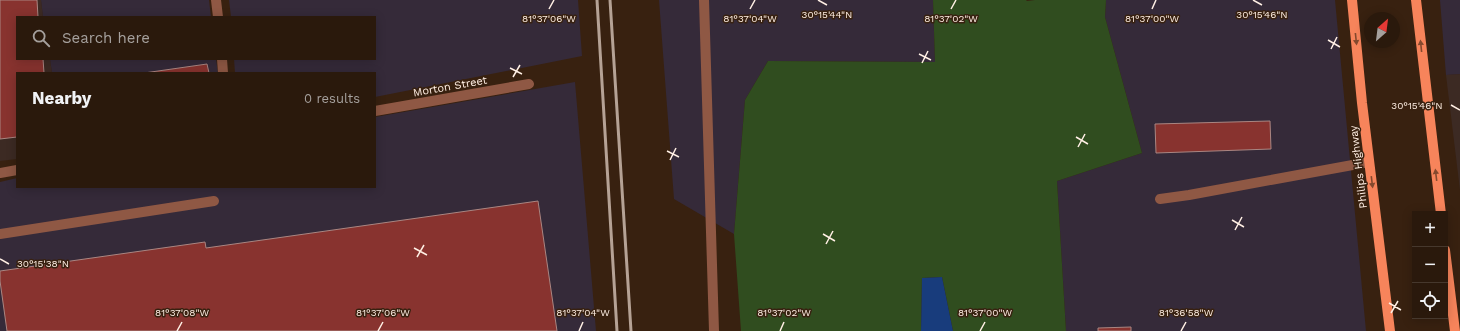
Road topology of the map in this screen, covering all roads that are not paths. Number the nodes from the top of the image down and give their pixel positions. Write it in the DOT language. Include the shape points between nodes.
graph roads {
  1 [pos="216,0"];
  2 [pos="704,0"];
  3 [pos="1352,0"];
  4 [pos="1416,0"];
  5 [pos="218,16"];
  6 [pos="222,60"];
  7 [pos="224,72"];
  8 [pos="529,84"];
  9 [pos="376,111"];
  10 [pos="1369,162"];
  11 [pos="16,170"];
  12 [pos="0,173"];
  13 [pos="1160,199"];
  14 [pos="214,201"];
  15 [pos="1441,211"];
  16 [pos="0,234"];
  17 [pos="1448,274"];
  18 [pos="714,331"];
  19 [pos="1390,331"];
  20 [pos="1455,331"];
  1 -- 5 [label="street"];
  2 -- 18 [label="street"];
  3 -- 10 [label="main road, Philips Highway, one-way"];
  15 -- 4 [label="main road, one-way"];
  6 -- 7 [label="street"];
  8 -- 9 [label="street, Morton Street"];
  10 -- 13 [label="street"];
  10 -- 19 [label="main road, Philips Highway, one-way"];
  11 -- 12 [label="street"];
  14 -- 16 [label="street"];
  17 -- 20 [label="main road"];
}
